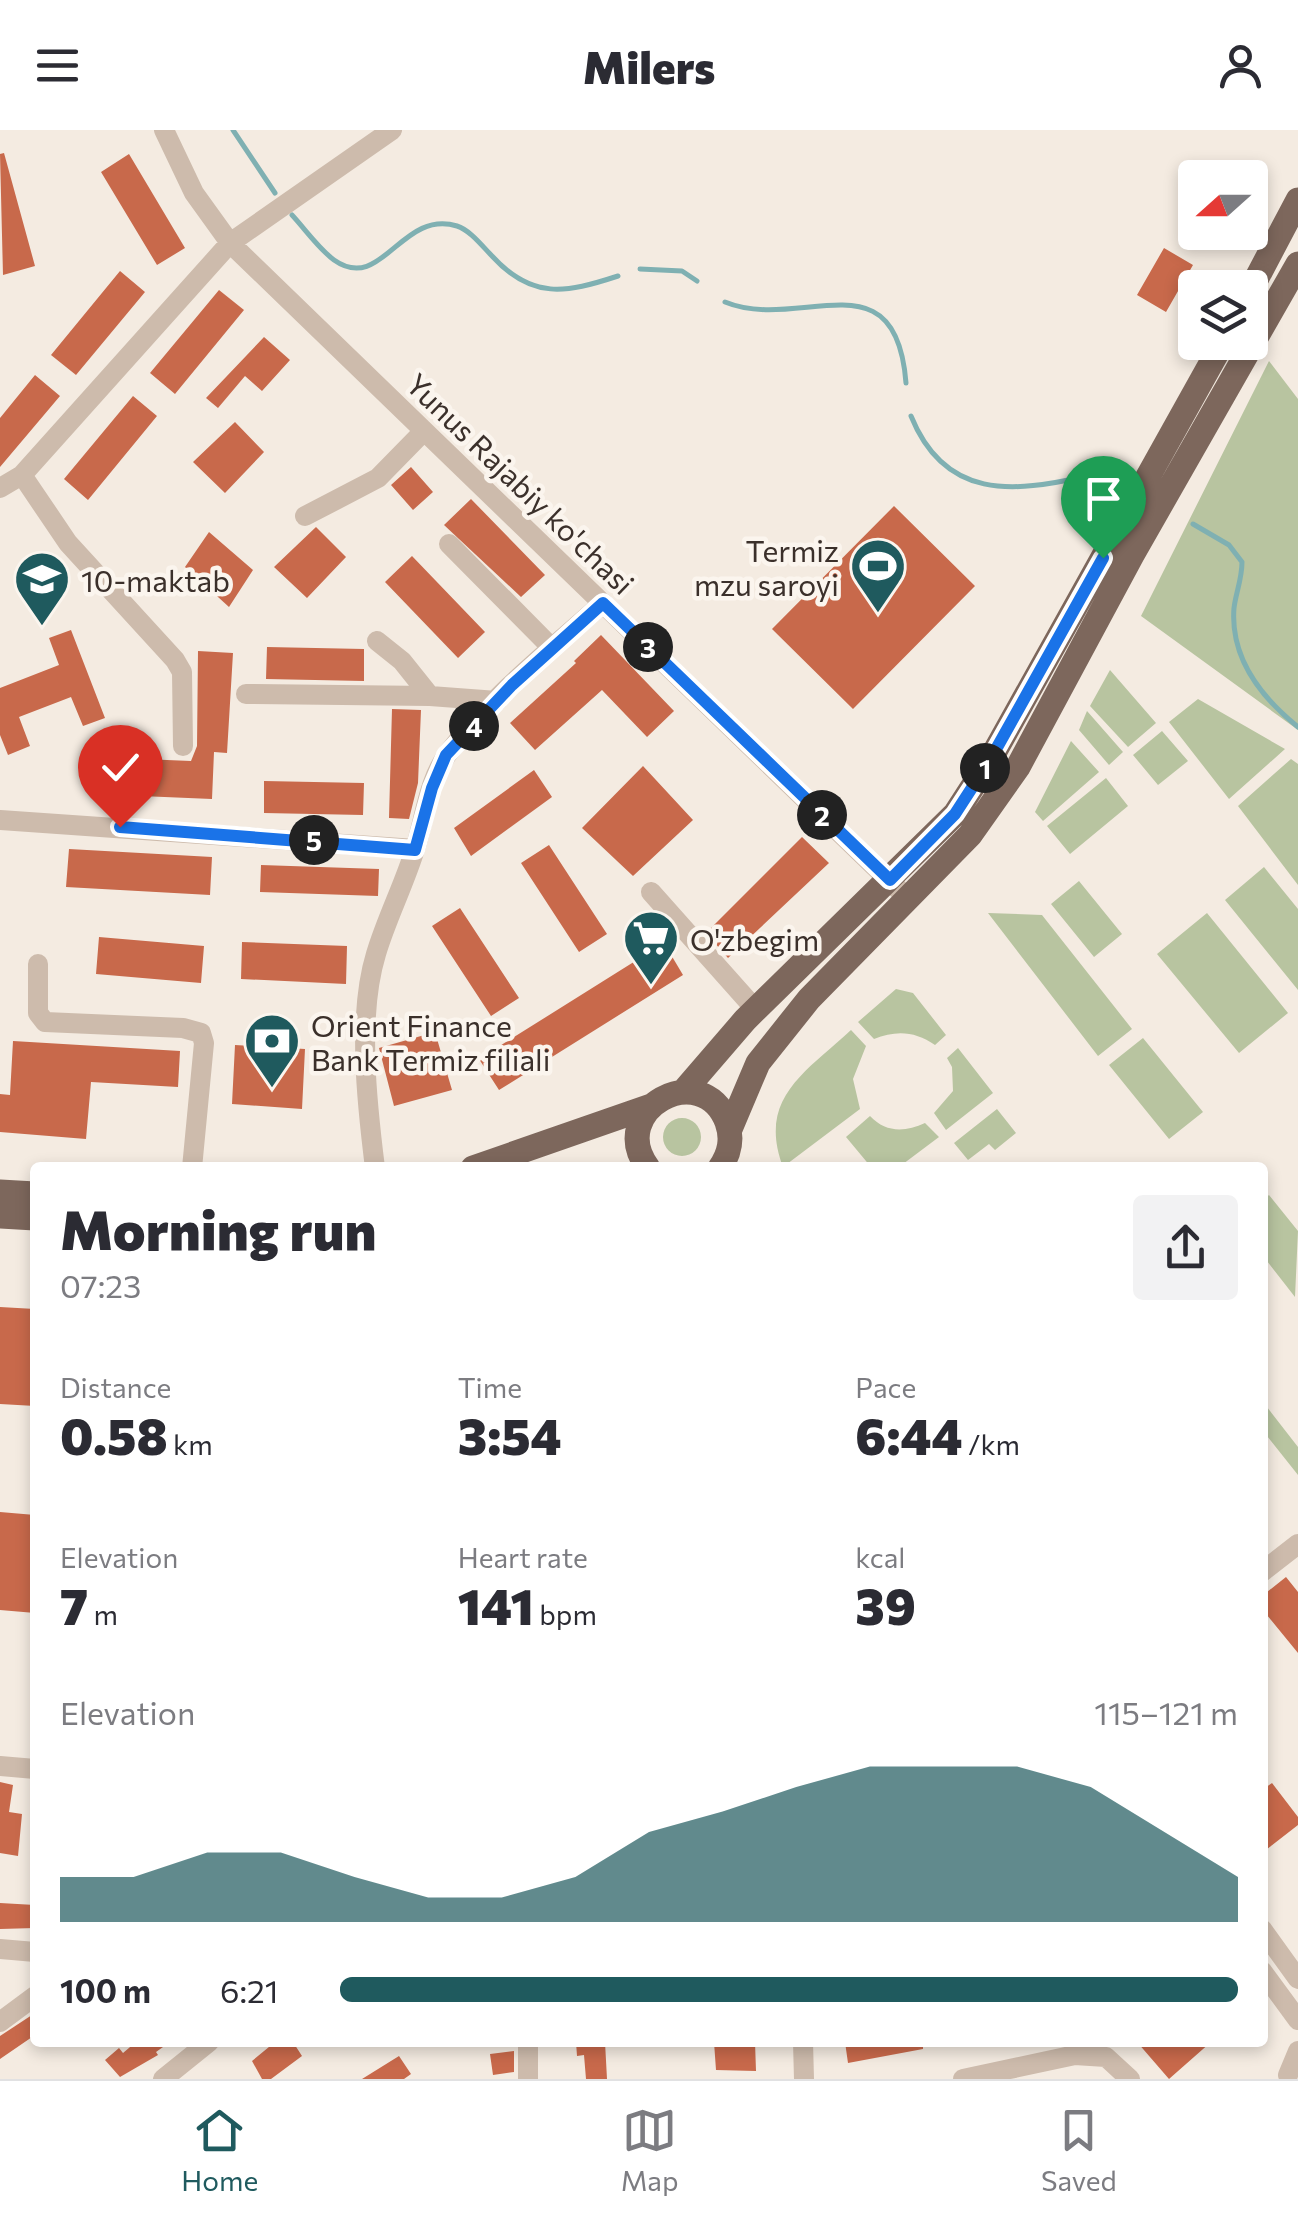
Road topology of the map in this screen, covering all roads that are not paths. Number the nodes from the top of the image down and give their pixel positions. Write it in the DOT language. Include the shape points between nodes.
graph roads {
  1 [pos="164,130"];
  2 [pos="392,130"];
  3 [pos="1298,200"];
  4 [pos="230,243"];
  5 [pos="1298,264"];
  6 [pos="1261,270"];
  7 [pos="1213,360"];
  8 [pos="424,432"];
  9 [pos="22,475"];
  10 [pos="0,488"];
  11 [pos="305,516"];
  12 [pos="449,544"];
  13 [pos="603,603"];
  14 [pos="377,641"];
  15 [pos="552,648"];
  16 [pos="246,694"];
  17 [pos="430,696"];
  18 [pos="497,702"];
  19 [pos="183,746"];
  20 [pos="0,820"];
  21 [pos="415,850"];
  22 [pos="899,890"];
  23 [pos="651,892"];
  24 [pos="38,964"];
  25 [pos="756,1010"];
  26 [pos="683,1092"];
  27 [pos="650,1106"];
  28 [pos="730,1152"];
  29 [pos="193,1162"];
  30 [pos="374,1162"];
  31 [pos="490,1162"];
  32 [pos="645,1162"];
  33 [pos="0,1192"];
  34 [pos="30,1194"];
  35 [pos="0,1216"];
  36 [pos="30,1218"];
  37 [pos="1298,1544"];
  38 [pos="1268,1567"];
  39 [pos="0,1766"];
  40 [pos="30,1769"];
  41 [pos="1268,1937"];
  42 [pos="0,1949"];
  43 [pos="30,1952"];
  44 [pos="1268,1979"];
  45 [pos="1298,1979"];
  46 [pos="30,2000"];
  47 [pos="1298,2020"];
  48 [pos="0,2022"];
  49 [pos="205,2047"];
  50 [pos="528,2047"];
  51 [pos="804,2047"];
  52 [pos="1298,2051"];
  53 [pos="1290,2075"];
  54 [pos="174,2076"];
  55 [pos="528,2079"];
  56 [pos="804,2079"];
  57 [pos="963,2079"];
  58 [pos="1130,2079"];
  1 -- 4 [label="street, Yunus Rajabiy ko'chasi" via="194,192"];
  2 -- 4 [label="street"];
  3 -- 6 [label="main road"];
  4 -- 8 [label="street, Yunus Rajabiy ko'chasi"];
  4 -- 9 [label="street"];
  5 -- 22 [label="main road" via="1018,767 970,834"];
  7 -- 22 [label="main road" via="990,760"];
  8 -- 11 [label="street" via="378,478"];
  8 -- 13 [label="street, Yunus Rajabiy ko'chasi"];
  9 -- 10 [label="street"];
  9 -- 19 [label="street" via="68,543 182,672"];
  12 -- 15 [label="street"];
  13 -- 15 [label="street"];
  13 -- 22 [label="street, Yunus Rajabiy ko'chasi"];
  14 -- 17 [label="street"];
  15 -- 18 [label="street"];
  16 -- 17 [label="street"];
  17 -- 18 [label="street"];
  18 -- 21 [label="street" via="446,755"];
  20 -- 21 [label="street"];
  21 -- 30 [label="street" via="375,957 368,1007"];
  22 -- 25 [label="main road"];
  22 -- 28 [label="main road" via="758,1063"];
  23 -- 25 [label="street"];
  24 -- 29 [label="street" via="38,1013 45,1022 201,1033"];
  25 -- 26 [label="main road"];
  26 -- 27 [label="main road"];
  26 -- 28 [label="main road" via="713,1102"];
  27 -- 31 [label="main road"];
  27 -- 32 [label="main road" via="638,1132"];
  33 -- 34 [label="main road"];
  35 -- 36 [label="main road"];
  37 -- 38 [label="street"];
  39 -- 40 [label="street"];
  41 -- 45 [label="street"];
  42 -- 43 [label="street"];
  44 -- 47 [label="street"];
  46 -- 48 [label="street"];
  49 -- 54 [label="street"];
  50 -- 55 [label="street"];
  51 -- 56 [label="street"];
  52 -- 53 [label="street"];
  57 -- 58 [label="street" via="1075,2056 1106,2057"];
}
